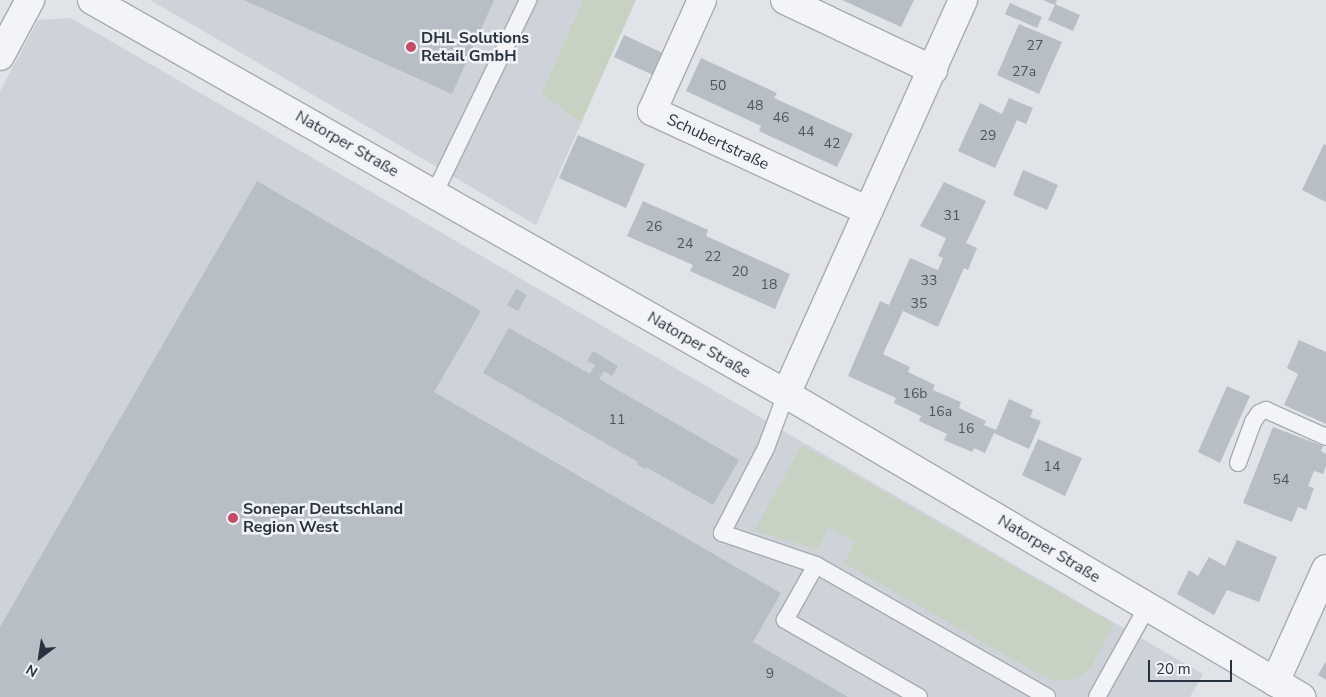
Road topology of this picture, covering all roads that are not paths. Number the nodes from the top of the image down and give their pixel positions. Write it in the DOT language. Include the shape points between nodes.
graph roads {
  1 [pos="30,0"];
  2 [pos="92,0"];
  3 [pos="528,0"];
  4 [pos="702,0"];
  5 [pos="785,0"];
  6 [pos="963,0"];
  7 [pos="0,56"];
  8 [pos="933,70"];
  9 [pos="434,194"];
  10 [pos="868,211"];
  11 [pos="786,394"];
  12 [pos="1326,436"];
  13 [pos="1238,463"];
  14 [pos="816,565"];
  15 [pos="1326,569"];
  16 [pos="1147,607"];
  17 [pos="1275,682"];
  18 [pos="920,697"];
  19 [pos="1047,697"];
  20 [pos="1097,697"];
  21 [pos="1301,697"];
  1 -- 7 [label="street"];
  2 -- 9 [label="street, Natorper Straße"];
  3 -- 9 [label="lane"];
  4 -- 10 [label="street, Schubertstraße" via="652,111"];
  5 -- 8 [label="street"];
  6 -- 8 [label="street"];
  8 -- 10 [label="street"];
  9 -- 11 [label="street, Natorper Straße"];
  10 -- 11 [label="street"];
  11 -- 14 [label="lane" via="766,448 722,533"];
  11 -- 16 [label="street, Natorper Straße"];
  12 -- 13 [label="lane" via="1266,410 1259,413 1254,422"];
  14 -- 18 [label="lane" via="785,620"];
  14 -- 19 [label="lane"];
  15 -- 17 [label="street"];
  16 -- 17 [label="street, Natorper Straße"];
  16 -- 20 [label="lane"];
  17 -- 21 [label="street, Natorper Straße"];
}
